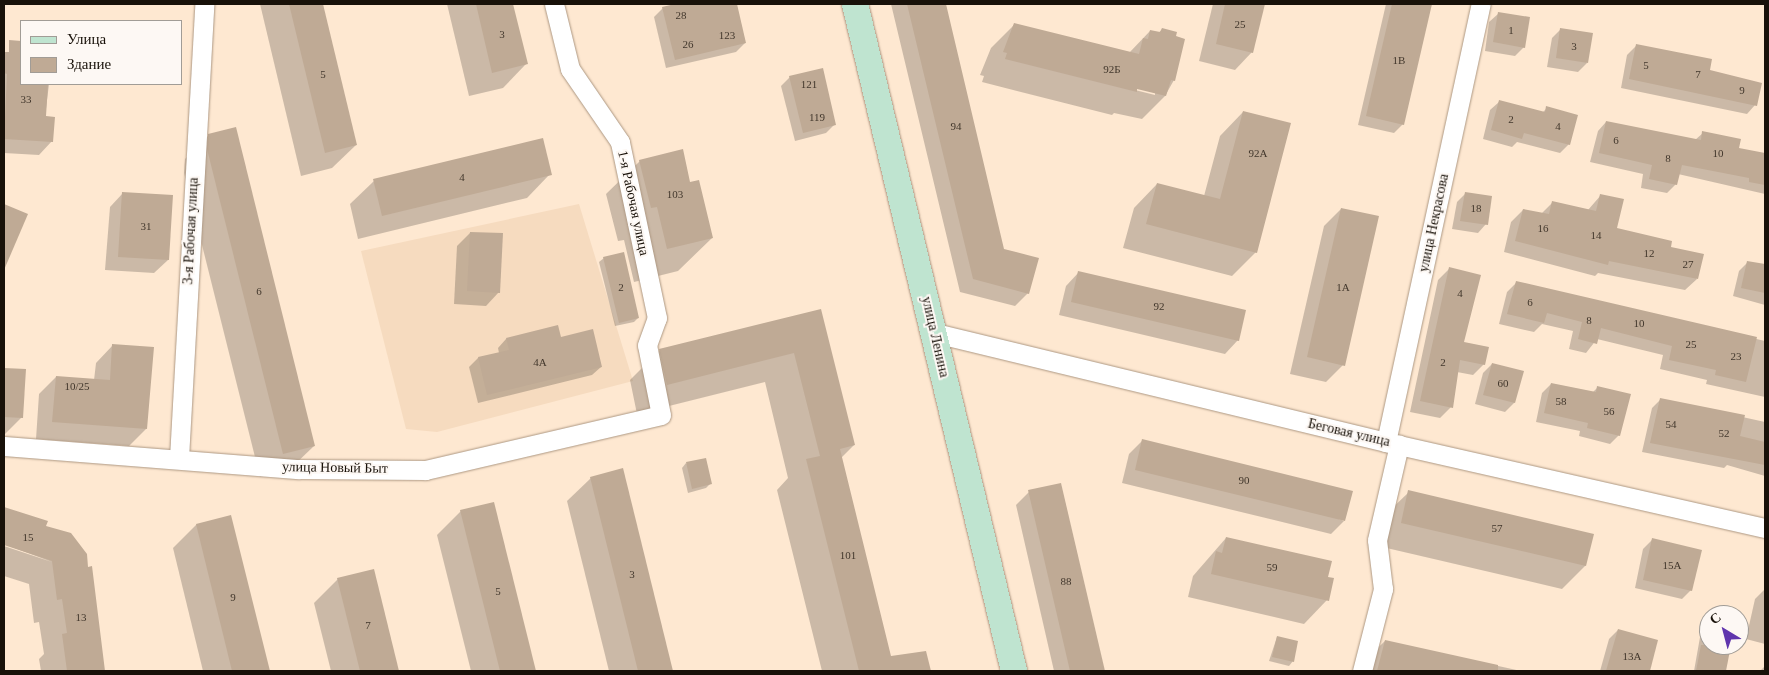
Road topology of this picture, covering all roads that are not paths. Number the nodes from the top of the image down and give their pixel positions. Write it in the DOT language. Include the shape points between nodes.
graph roads {
  1 [pos="204,4"];
  2 [pos="554,4"];
  3 [pos="855,4"];
  4 [pos="1481,4"];
  5 [pos="935,333"];
  6 [pos="662,415"];
  7 [pos="1393,444"];
  8 [pos="4,446"];
  9 [pos="179,458"];
  10 [pos="1765,528"];
  11 [pos="1014,671"];
  12 [pos="1362,671"];
  1 -- 9 [label="street, 3-я Рабочая улица"];
  2 -- 6 [label="street, 1-я Рабочая улица" via="570,69 620,142 657,318 647,345"];
  3 -- 5 [label="main road, улица Ленина"];
  4 -- 7 [label="street, улица Некрасова"];
  5 -- 7 [label="street, Беговая улица"];
  5 -- 11 [label="main road, улица Ленина"];
  6 -- 9 [label="street, улица Новый Быт" via="425,470 299,469"];
  7 -- 10 [label="street, Беговая улица"];
  7 -- 12 [label="street, улица Некрасова" via="1377,540 1383,589"];
  8 -- 9 [label="street, улица Новый Быт"];
}
